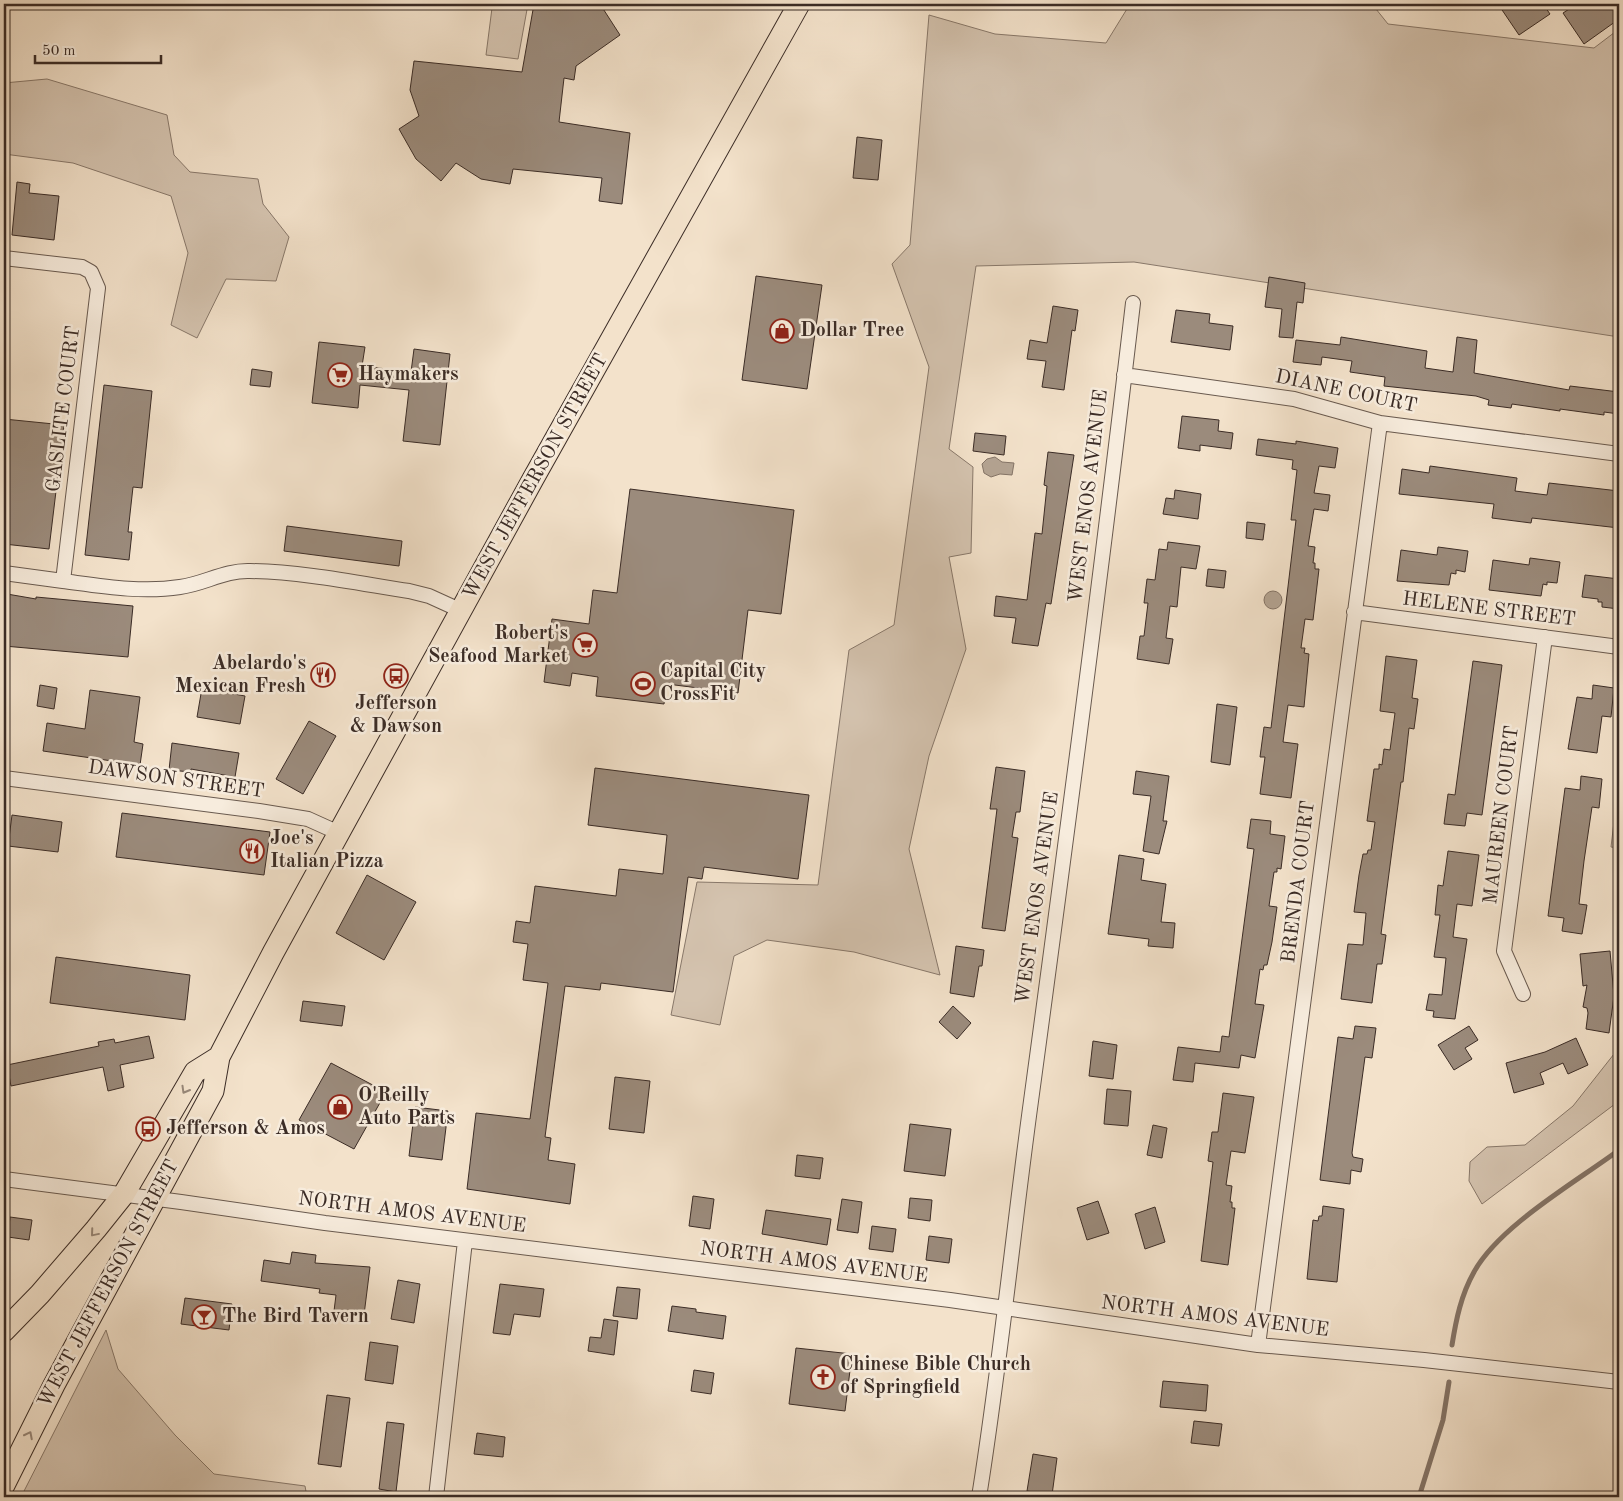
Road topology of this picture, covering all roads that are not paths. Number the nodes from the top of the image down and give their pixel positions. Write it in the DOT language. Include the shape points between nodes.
graph roads {
  1 [pos="799,4"];
  2 [pos="4,258"];
  3 [pos="1133,303"];
  4 [pos="1124,375"];
  5 [pos="1380,423"];
  6 [pos="1619,454"];
  7 [pos="4,573"];
  8 [pos="63,581"];
  9 [pos="462,611"];
  10 [pos="1354,612"];
  11 [pos="1545,637"];
  12 [pos="1619,647"];
  13 [pos="4,778"];
  14 [pos="340,833"];
  15 [pos="1523,994"];
  16 [pos="219,1057"];
  17 [pos="4,1180"];
  18 [pos="124,1194"];
  19 [pos="155,1198"];
  20 [pos="465,1241"];
  21 [pos="1006,1310"];
  22 [pos="4,1331"];
  23 [pos="1258,1345"];
  24 [pos="1619,1382"];
  25 [pos="4,1484"];
  26 [pos="436,1497"];
  27 [pos="979,1497"];
  1 -- 9 [label="main road, WEST JEFFERSON STREET"];
  2 -- 8 [label="street, GASLITE COURT" via="82,267 91,272 98,288"];
  3 -- 4 [label="street, WEST ENOS AVENUE"];
  4 -- 5 [label="street, DIANE COURT" via="1294,399"];
  4 -- 21 [label="street, WEST ENOS AVENUE"];
  5 -- 6 [label="street, DIANE COURT"];
  5 -- 10 [label="street, BRENDA COURT"];
  7 -- 8 [label="street"];
  8 -- 9 [label="street" via="129,589 166,589 228,572 277,573 409,591"];
  9 -- 14 [label="main road, WEST JEFFERSON STREET"];
  10 -- 11 [label="street, HELENE STREET"];
  10 -- 23 [label="street, BRENDA COURT"];
  11 -- 12 [label="street, HELENE STREET"];
  11 -- 15 [label="street, MAUREEN COURT" via="1504,951"];
  13 -- 14 [label="street, DAWSON STREET" via="308,819"];
  14 -- 16 [label="main road, WEST JEFFERSON STREET"];
  16 -- 18 [label="main road, one-way" via="195,1072"];
  16 -- 19 [label="main road, WEST JEFFERSON STREET" via="213,1090"];
  17 -- 18 [label="street, NORTH AMOS AVENUE"];
  18 -- 19 [label="street, NORTH AMOS AVENUE"];
  18 -- 22 [label="main road, one-way" via="71,1259"];
  19 -- 20 [label="street, NORTH AMOS AVENUE"];
  25 -- 19 [label="main road, WEST JEFFERSON STREET, one-way"];
  20 -- 21 [label="street, NORTH AMOS AVENUE" via="950,1300"];
  20 -- 26 [label="street"];
  21 -- 23 [label="street, NORTH AMOS AVENUE"];
  21 -- 27 [label="street, WEST ENOS AVENUE"];
  23 -- 24 [label="street, NORTH AMOS AVENUE"];
}
